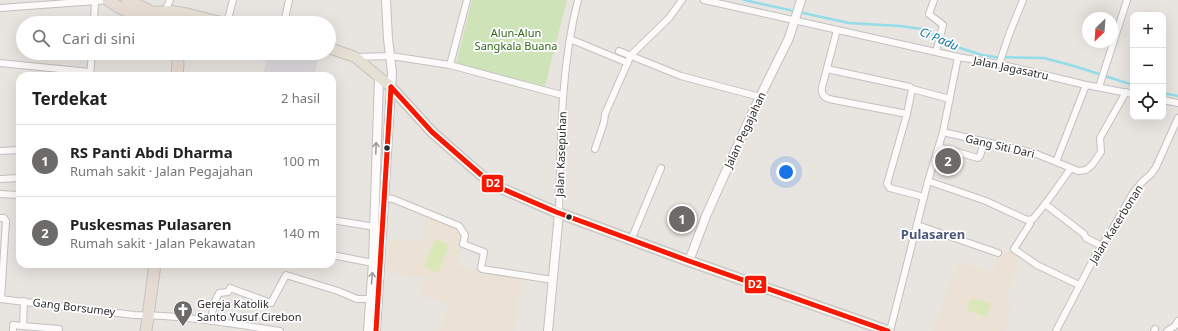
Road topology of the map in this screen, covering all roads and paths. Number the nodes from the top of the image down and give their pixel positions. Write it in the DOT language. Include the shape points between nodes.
graph roads {
  1 [pos="109,0"];
  2 [pos="127,0"];
  3 [pos="170,0"];
  4 [pos="233,0"];
  5 [pos="289,0"];
  6 [pos="386,0"];
  7 [pos="467,0"];
  8 [pos="578,0"];
  9 [pos="682,0"];
  10 [pos="704,0"];
  11 [pos="934,0"];
  12 [pos="1023,0"];
  13 [pos="1127,0"];
  14 [pos="95,1"];
  15 [pos="733,3"];
  16 [pos="0,8"];
  17 [pos="798,11"];
  18 [pos="94,16"];
  19 [pos="139,16"];
  20 [pos="159,16"];
  21 [pos="163,16"];
  22 [pos="176,16"];
  23 [pos="196,16"];
  24 [pos="223,16"];
  25 [pos="286,16"];
  26 [pos="837,30"];
  27 [pos="570,39"];
  28 [pos="937,49"];
  29 [pos="336,50"];
  30 [pos="619,51"];
  31 [pos="631,55"];
  32 [pos="391,56"];
  33 [pos="355,57"];
  34 [pos="958,57"];
  35 [pos="91,60"];
  36 [pos="178,60"];
  37 [pos="0,62"];
  38 [pos="1000,62"];
  39 [pos="628,63"];
  40 [pos="450,65"];
  41 [pos="827,69"];
  42 [pos="75,72"];
  43 [pos="90,72"];
  44 [pos="177,72"];
  45 [pos="379,78"];
  46 [pos="1101,84"];
  47 [pos="1086,85"];
  48 [pos="391,87"];
  49 [pos="912,89"];
  50 [pos="1126,92"];
  51 [pos="1130,93"];
  52 [pos="562,95"];
  53 [pos="760,97"];
  54 [pos="950,99"];
  55 [pos="1166,101"];
  56 [pos="1178,103"];
  57 [pos="907,114"];
  58 [pos="1178,118"];
  59 [pos="943,132"];
  60 [pos="984,142"];
  61 [pos="939,147"];
  62 [pos="595,149"];
  63 [pos="16,150"];
  64 [pos="0,151"];
  65 [pos="1056,162"];
  66 [pos="661,168"];
  67 [pos="1070,168"];
  68 [pos="16,178"];
  69 [pos="0,179"];
  70 [pos="928,181"];
  71 [pos="0,194"];
  72 [pos="16,195"];
  73 [pos="924,197"];
  74 [pos="384,198"];
  75 [pos="1045,204"];
  76 [pos="559,213"];
  77 [pos="0,218"];
  78 [pos="1030,220"];
  79 [pos="336,221"];
  80 [pos="917,225"];
  81 [pos="377,232"];
  82 [pos="631,240"];
  83 [pos="1102,246"];
  84 [pos="998,253"];
  85 [pos="336,255"];
  86 [pos="689,261"];
  87 [pos="373,263"];
  88 [pos="154,268"];
  89 [pos="553,280"];
  90 [pos="1079,285"];
  91 [pos="1,299"];
  92 [pos="374,299"];
  93 [pos="24,301"];
  94 [pos="148,315"];
  95 [pos="211,321"];
  96 [pos="1178,321"];
  97 [pos="23,326"];
  98 [pos="59,329"];
  99 [pos="884,330"];
  100 [pos="13,331"];
  101 [pos="146,331"];
  102 [pos="280,331"];
  103 [pos="368,331"];
  104 [pos="376,331"];
  105 [pos="548,331"];
  106 [pos="1056,331"];
  107 [pos="1167,331"];
  1 -- 14 [label="street"];
  1 -- 19 [label="highway"];
  2 -- 20 [label="highway"];
  3 -- 21 [label="street"];
  4 -- 24 [label="street"];
  5 -- 25 [label="street"];
  6 -- 32 [label="street"];
  7 -- 40 [label="street"];
  8 -- 27 [label="street, Jalan Kasepuhan"];
  9 -- 31 [label="street" via="669,18"];
  10 -- 15 [label="street"];
  11 -- 28 [label="street" via="929,14 941,23 943,28"];
  12 -- 38 [label="street"];
  13 -- 46 [label="street"];
  14 -- 16 [label="street"];
  14 -- 18 [label="street"];
  15 -- 17 [label="street"];
  17 -- 26 [label="street, Jalan Jagasatru"];
  17 -- 53 [label="street, Jalan Pegajahan" via="789,38"];
  22 -- 23 [label="main road"];
  26 -- 28 [label="street, Jalan Jagasatru"];
  26 -- 41 [label="street"];
  27 -- 39 [label="street"];
  27 -- 52 [label="street, Jalan Kasepuhan"];
  28 -- 34 [label="street, Jalan Jagasatru"];
  29 -- 33 [label="main road"];
  30 -- 31 [label="street"];
  31 -- 39 [label="street"];
  31 -- 53 [label="street" via="681,76"];
  32 -- 33 [label="street, Jalan Kasepuhan"];
  32 -- 40 [label="street, Jalan Kasepuhan"];
  32 -- 48 [label="street"];
  33 -- 45 [label="main road"];
  34 -- 38 [label="street, Jalan Jagasatru"];
  34 -- 54 [label="street"];
  35 -- 43 [label="street"];
  36 -- 44 [label="highway"];
  37 -- 42 [label="street"];
  38 -- 47 [label="street, Jalan Jagasatru"];
  39 -- 62 [label="street" via="605,114"];
  40 -- 52 [label="street, Jalan Kasepuhan"];
  41 -- 49 [label="street"];
  41 -- 57 [label="street" via="821,91 825,98"];
  45 -- 48 [label="main road"];
  81 -- 45 [label="street, one-way"];
  46 -- 47 [label="street, Jalan Jagasatru"];
  46 -- 50 [label="street, Jalan Jagasatru"];
  47 -- 65 [label="street"];
  48 -- 74 [label="street"];
  48 -- 76 [label="main road" via="432,132 487,180"];
  49 -- 54 [label="street"];
  49 -- 57 [label="street"];
  50 -- 51 [label="street, Jalan Jagasatru"];
  50 -- 67 [label="street" via="1100,138 1102,149 1098,158 1086,170"];
  52 -- 76 [label="street, Jalan Kasepuhan"];
  53 -- 86 [label="street, Jalan Pegajahan" via="706,216"];
  54 -- 59 [label="street"];
  55 -- 56 [label="street"];
  57 -- 73 [label="street" via="888,186"];
  58 -- 83 [label="street, Jalan Kacerbonan" via="1156,167 1133,193"];
  59 -- 60 [label="street, Gang Siti Dari"];
  59 -- 61 [label="street"];
  60 -- 61 [label="street" via="978,158"];
  60 -- 65 [label="street, Gang Siti Dari" via="1034,153"];
  61 -- 70 [label="street"];
  63 -- 64 [label="street"];
  65 -- 67 [label="street, Gang Siti Dari"];
  66 -- 82 [label="street"];
  67 -- 75 [label="street"];
  68 -- 69 [label="street"];
  70 -- 73 [label="street"];
  70 -- 78 [label="street" via="986,201"];
  71 -- 72 [label="street"];
  73 -- 80 [label="street"];
  74 -- 81 [label="street"];
  74 -- 89 [label="street" via="393,199 459,226 465,235 463,244 484,252 482,269"];
  75 -- 78 [label="street"];
  75 -- 83 [label="street" via="1086,238"];
  76 -- 82 [label="main road"];
  76 -- 89 [label="street"];
  77 -- 91 [label="street" via="6,221"];
  78 -- 90 [label="street" via="1014,249 1037,265"];
  79 -- 81 [label="street"];
  80 -- 84 [label="street"];
  80 -- 99 [label="street"];
  81 -- 87 [label="street"];
  81 -- 92 [label="street"];
  82 -- 86 [label="main road"];
  83 -- 90 [label="street, Jalan Kacerbonan"];
  85 -- 87 [label="street"];
  86 -- 99 [label="main road"];
  92 -- 87 [label="street, one-way"];
  88 -- 94 [label="highway"];
  89 -- 105 [label="street"];
  90 -- 106 [label="street, Jalan Kacerbonan"];
  91 -- 93 [label="street, Gang Borsumey"];
  92 -- 95 [label="street" via="357,299 286,275 271,303 230,288 228,292 219,293 214,303"];
  92 -- 103 [label="street"];
  92 -- 104 [label="street"];
  93 -- 94 [label="street, Gang Borsumey"];
  93 -- 97 [label="street"];
  94 -- 95 [label="street, Gang Borsumey"];
  94 -- 101 [label="highway"];
  95 -- 102 [label="street, Gang Borsumey"];
  96 -- 107 [label="street"];
  97 -- 98 [label="street"];
  97 -- 100 [label="street" via="13,325"];
}
